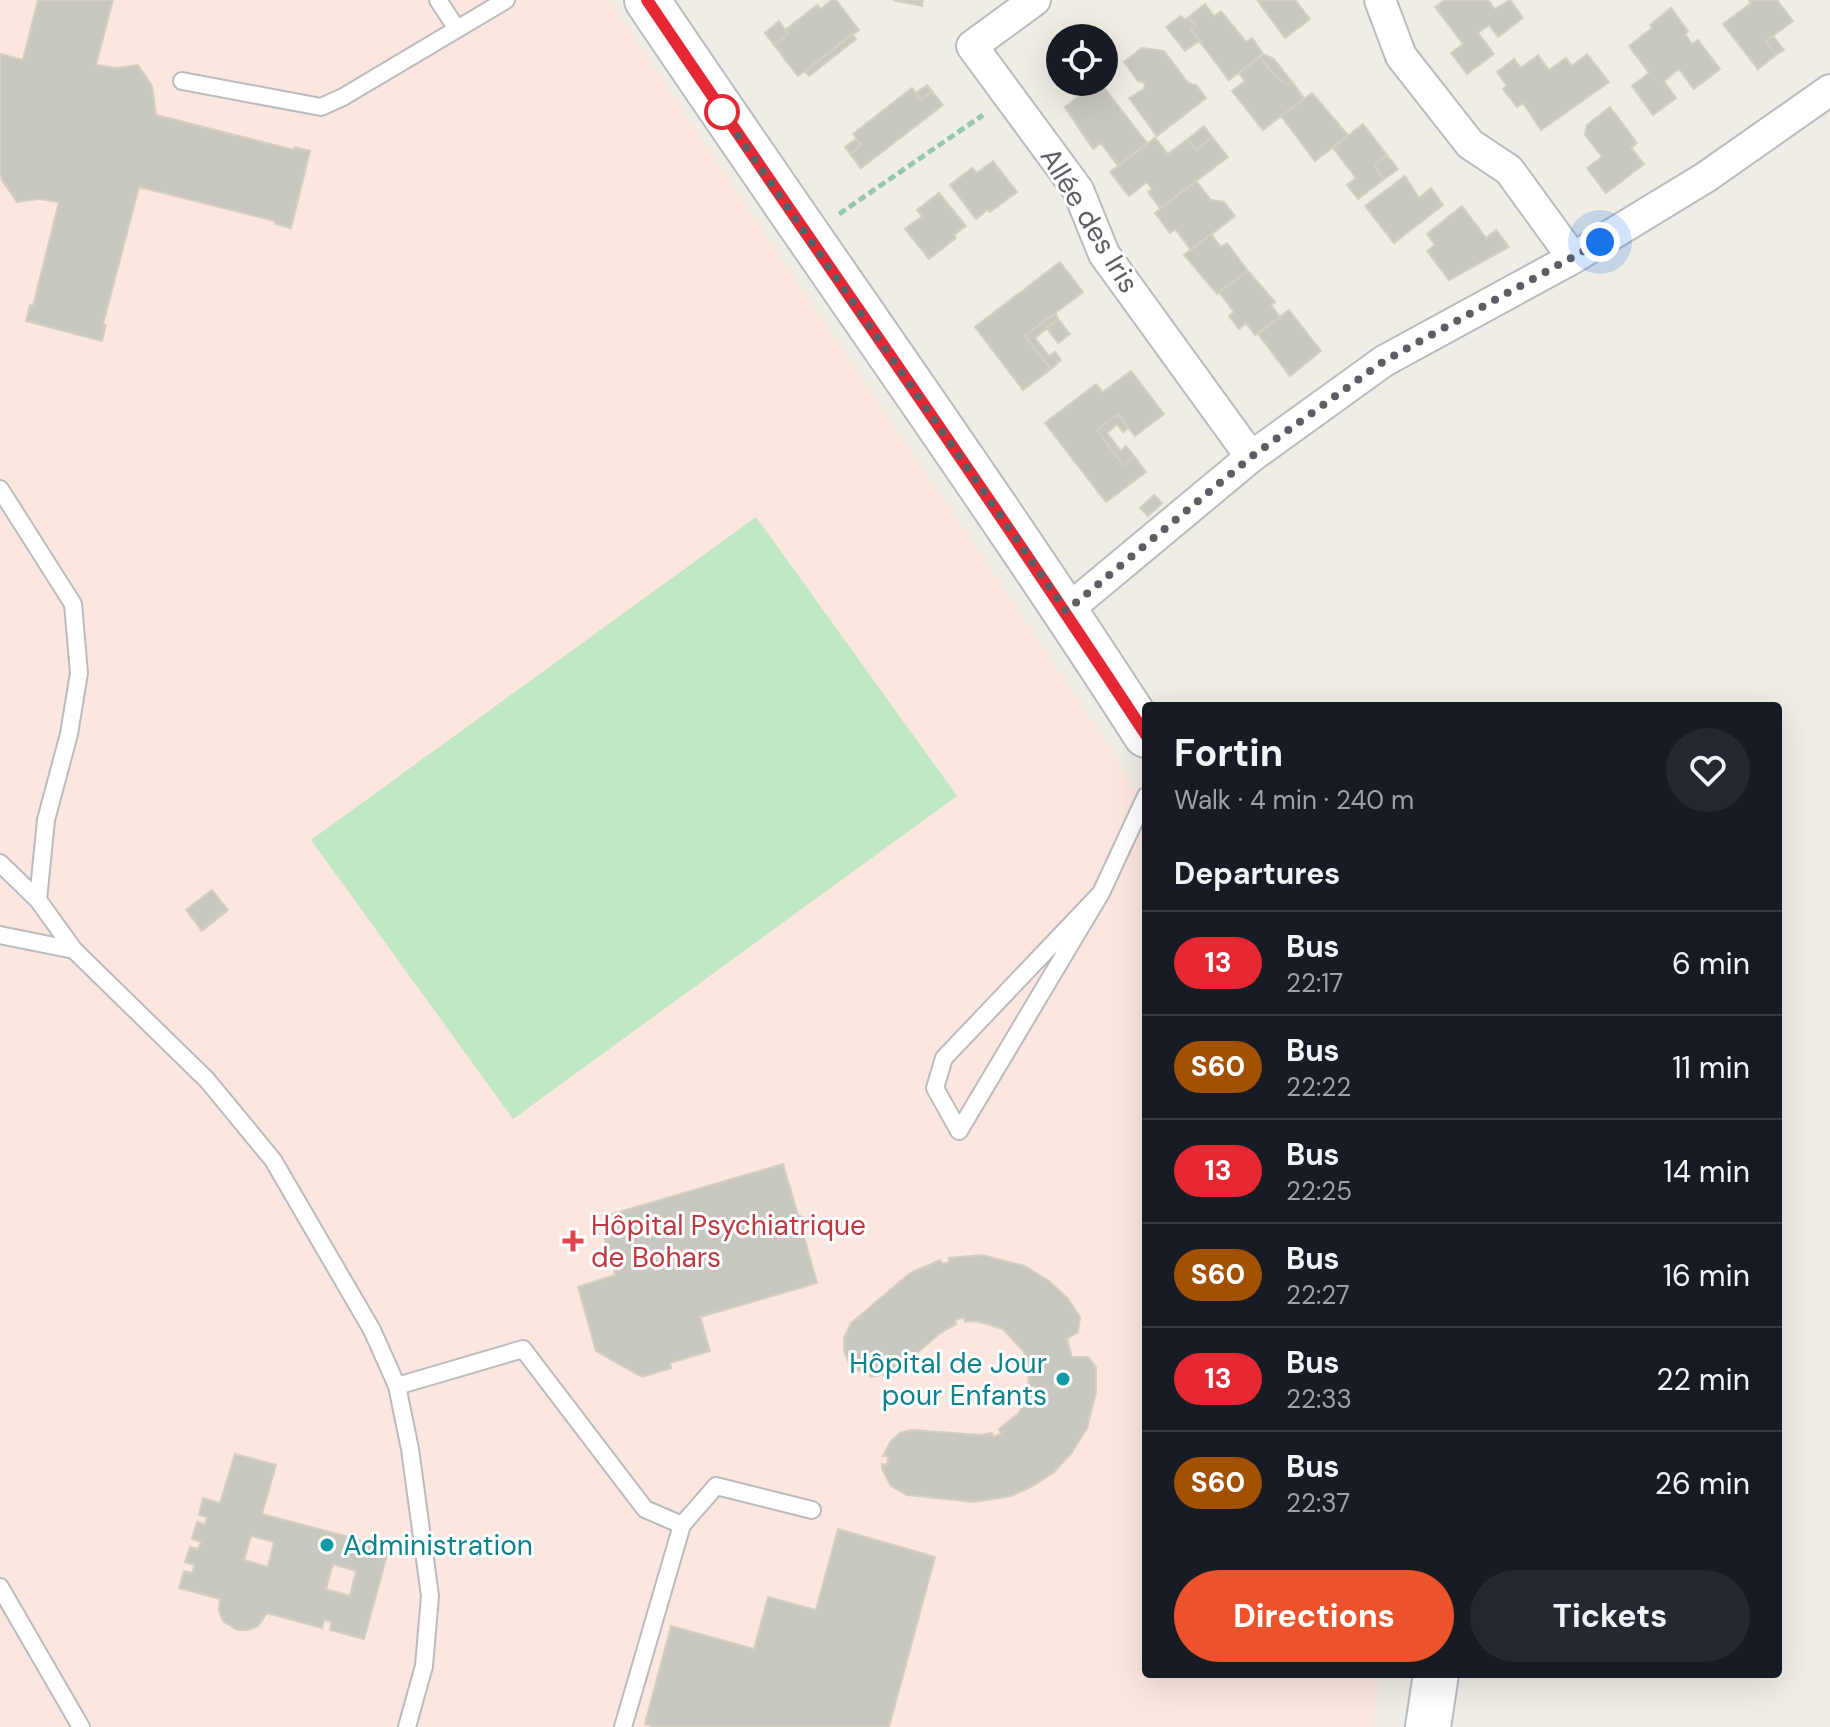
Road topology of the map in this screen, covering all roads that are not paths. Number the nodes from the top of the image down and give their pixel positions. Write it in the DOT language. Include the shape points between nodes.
graph roads {
  1 [pos="438,0"];
  2 [pos="506,0"];
  3 [pos="647,0"];
  4 [pos="1035,0"];
  5 [pos="1380,0"];
  6 [pos="457,29"];
  7 [pos="182,81"];
  8 [pos="1830,90"];
  9 [pos="1573,258"];
  10 [pos="1251,457"];
  11 [pos="0,489"];
  12 [pos="1066,611"];
  13 [pos="1142,729"];
  14 [pos="1142,805"];
  15 [pos="0,863"];
  16 [pos="1101,893"];
  17 [pos="38,900"];
  18 [pos="0,935"];
  19 [pos="74,950"];
  20 [pos="397,1386"];
  21 [pos="812,1510"];
  22 [pos="682,1525"];
  23 [pos="0,1587"];
  24 [pos="1435,1678"];
  25 [pos="81,1727"];
  26 [pos="407,1727"];
  27 [pos="623,1727"];
  28 [pos="1428,1727"];
  1 -- 6 [label="lane"];
  2 -- 6 [label="lane"];
  3 -- 12 [label="street"];
  4 -- 10 [label="street, Allée des Iris" via="972,46 1078,190 1104,254"];
  5 -- 9 [label="street" via="1401,56 1470,144 1509,170"];
  6 -- 7 [label="lane" via="321,107"];
  8 -- 9 [label="street" via="1706,177"];
  9 -- 10 [label="street" via="1384,361"];
  10 -- 12 [label="street"];
  11 -- 17 [label="lane" via="73,604 79,673 46,820"];
  12 -- 13 [label="street"];
  14 -- 16 [label="lane"];
  15 -- 17 [label="lane"];
  16 -- 16 [label="lane" via="944,1058 935,1088 959,1131"];
  17 -- 19 [label="lane"];
  18 -- 19 [label="lane"];
  19 -- 20 [label="lane" via="207,1080 273,1160 372,1330"];
  20 -- 22 [label="lane" via="523,1349 645,1509"];
  20 -- 26 [label="lane" via="430,1596 424,1666"];
  21 -- 22 [label="lane" via="716,1486"];
  22 -- 27 [label="lane"];
  23 -- 25 [label="lane"];
  24 -- 28 [label="street"];
}
